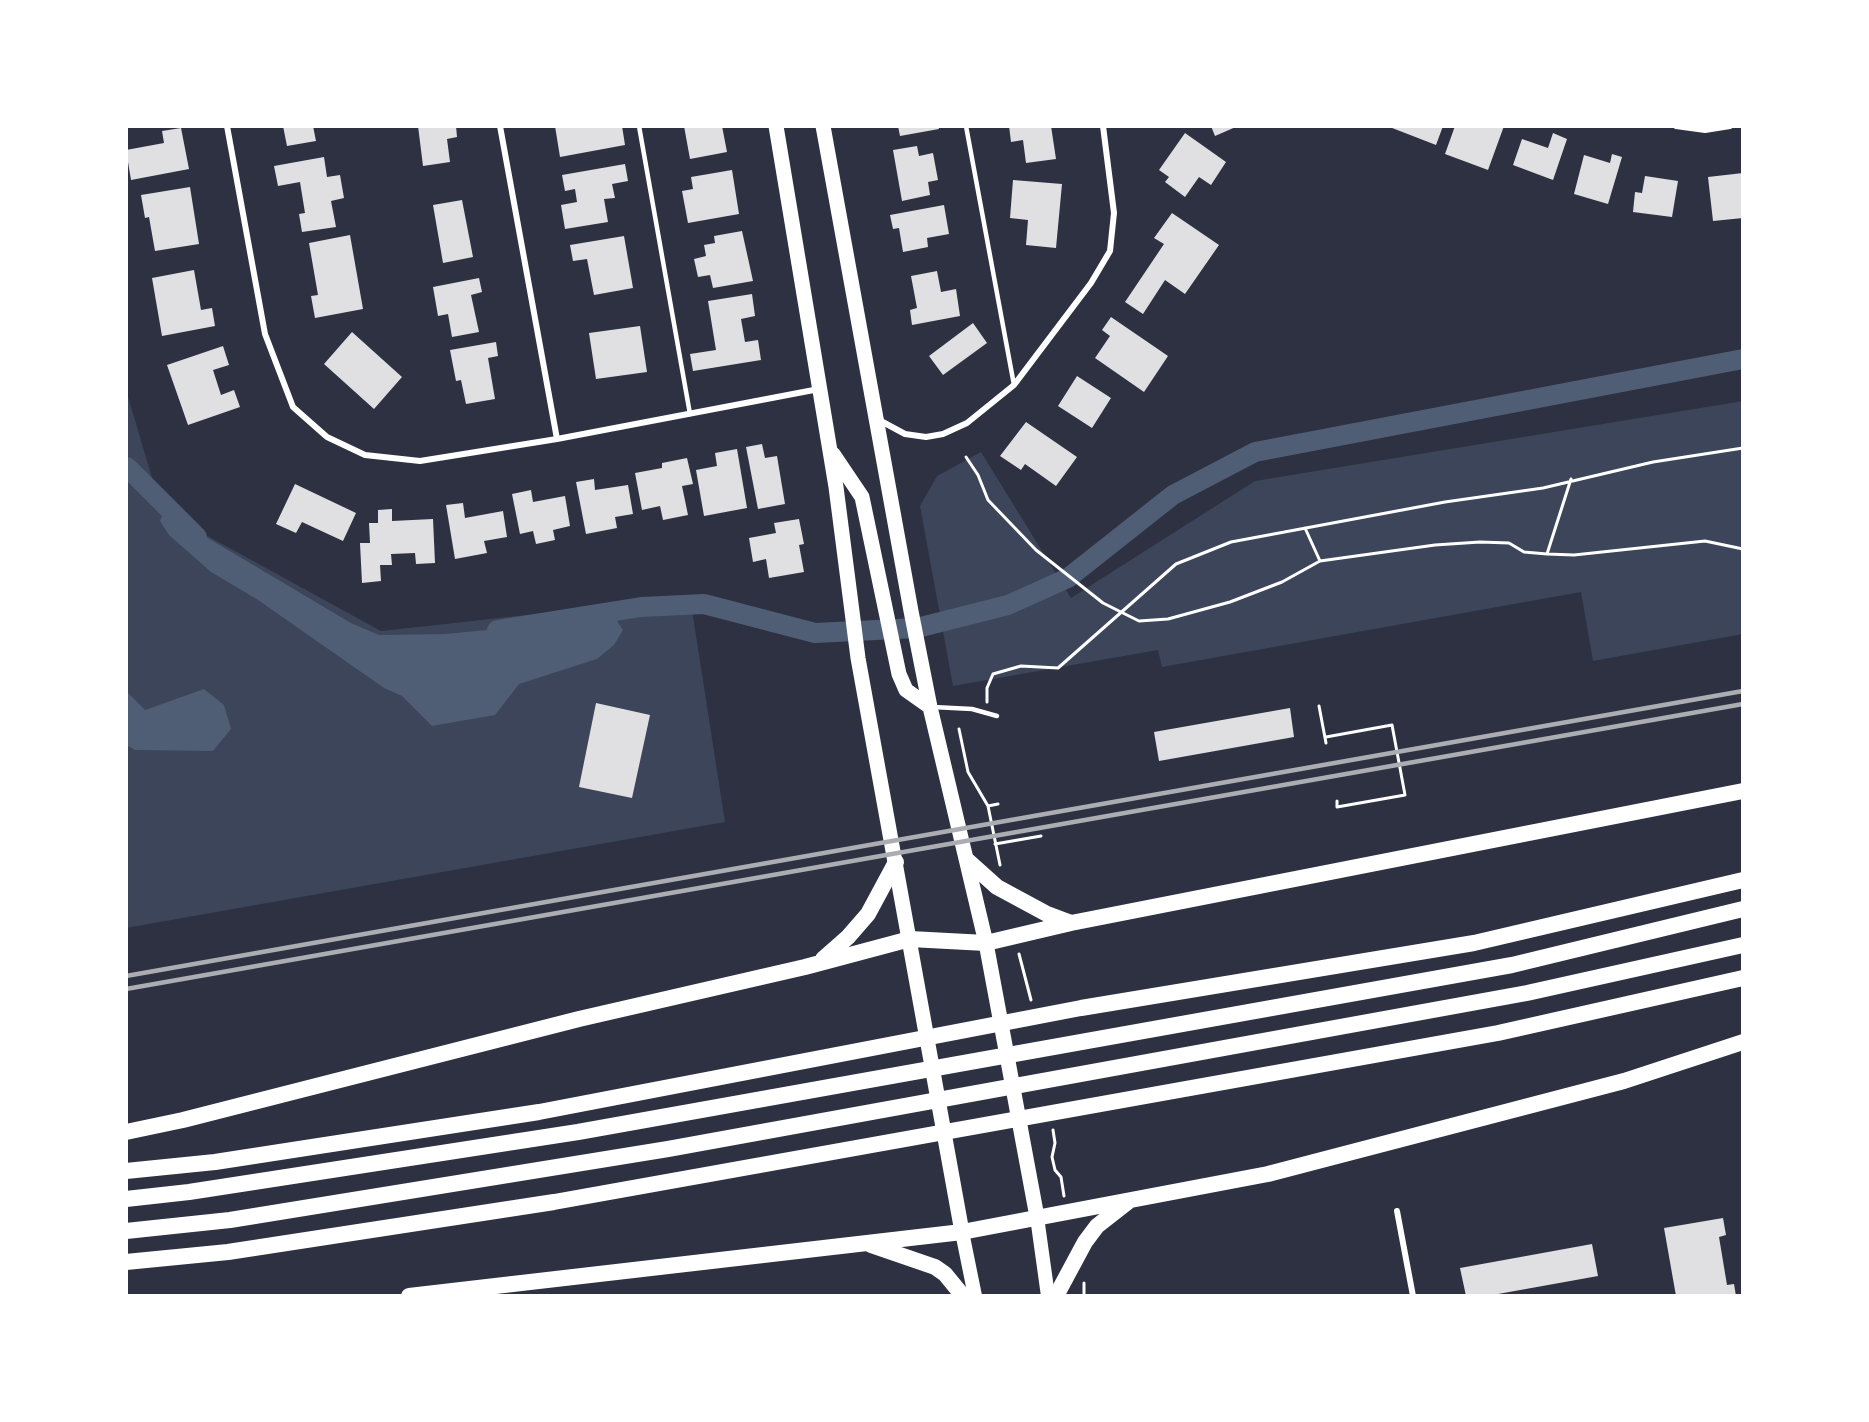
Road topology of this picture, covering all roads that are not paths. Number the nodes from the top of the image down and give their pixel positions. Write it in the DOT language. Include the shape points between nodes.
graph roads {
  1 [pos="227,126"];
  2 [pos="500,126"];
  3 [pos="639,126"];
  4 [pos="776,126"];
  5 [pos="823,126"];
  6 [pos="966,126"];
  7 [pos="1108,126"];
  8 [pos="1676,126"];
  9 [pos="1730,126"];
  10 [pos="1104,130"];
  11 [pos="1014,385"];
  12 [pos="819,389"];
  13 [pos="690,414"];
  14 [pos="875,417"];
  15 [pos="556,440"];
  16 [pos="830,450"];
  17 [pos="930,707"];
  18 [pos="997,716"];
  19 [pos="1743,791"];
  20 [pos="968,861"];
  21 [pos="896,862"];
  22 [pos="1743,880"];
  23 [pos="1743,909"];
  24 [pos="1071,923"];
  25 [pos="910,939"];
  26 [pos="986,943"];
  27 [pos="1743,945"];
  28 [pos="818,963"];
  29 [pos="1743,978"];
  30 [pos="1743,1042"];
  31 [pos="126,1132"];
  32 [pos="126,1171"];
  33 [pos="126,1199"];
  34 [pos="1131,1199"];
  35 [pos="1397,1211"];
  36 [pos="1037,1217"];
  37 [pos="126,1231"];
  38 [pos="962,1232"];
  39 [pos="864,1243"];
  40 [pos="126,1262"];
  41 [pos="409,1296"];
  42 [pos="963,1296"];
  43 [pos="975,1296"];
  44 [pos="1048,1296"];
  45 [pos="1056,1296"];
  46 [pos="1413,1296"];
  1 -- 15 [label="street" via="265,334 293,407 327,437 365,455 420,461"];
  2 -- 15 [label="street"];
  3 -- 13 [label="lane"];
  4 -- 12 [label="highway"];
  5 -- 14 [label="highway"];
  6 -- 11 [label="lane"];
  7 -- 10 [label="street"];
  8 -- 9 [label="street" via="1705,130"];
  10 -- 11 [label="street" via="1114,213 1110,251 1091,283"];
  11 -- 14 [label="street" via="952,431 926,437 905,434"];
  12 -- 13 [label="street"];
  12 -- 16 [label="highway"];
  13 -- 15 [label="street"];
  14 -- 17 [label="highway"];
  16 -- 17 [label="highway" via="862,496 898,674 906,690"];
  16 -- 21 [label="highway" via="858,658"];
  17 -- 18 [label="lane" via="972,709"];
  17 -- 20 [label="highway"];
  19 -- 24 [label="highway"];
  20 -- 24 [label="highway" via="997,887"];
  20 -- 26 [label="highway"];
  21 -- 25 [label="highway"];
  21 -- 28 [label="highway" via="868,914"];
  22 -- 32 [label="highway" via="1473,943 1081,1008 539,1112 215,1162"];
  23 -- 33 [label="highway" via="1512,965 567,1134"];
  24 -- 26 [label="highway"];
  25 -- 26 [label="highway"];
  25 -- 28 [label="highway"];
  25 -- 38 [label="highway"];
  26 -- 36 [label="highway"];
  27 -- 37 [label="highway" via="1527,993 668,1149 230,1220"];
  28 -- 31 [label="highway"];
  29 -- 40 [label="highway" via="1498,1033 554,1202 228,1251"];
  30 -- 34 [label="highway" via="1624,1081 1343,1155 1268,1174"];
  34 -- 36 [label="highway"];
  34 -- 45 [label="highway" via="1097,1226"];
  35 -- 46 [label="street"];
  36 -- 38 [label="highway"];
  36 -- 44 [label="main road"];
  38 -- 39 [label="highway"];
  38 -- 43 [label="main road"];
  39 -- 41 [label="highway"];
  39 -- 42 [label="highway" via="935,1267"];
}
